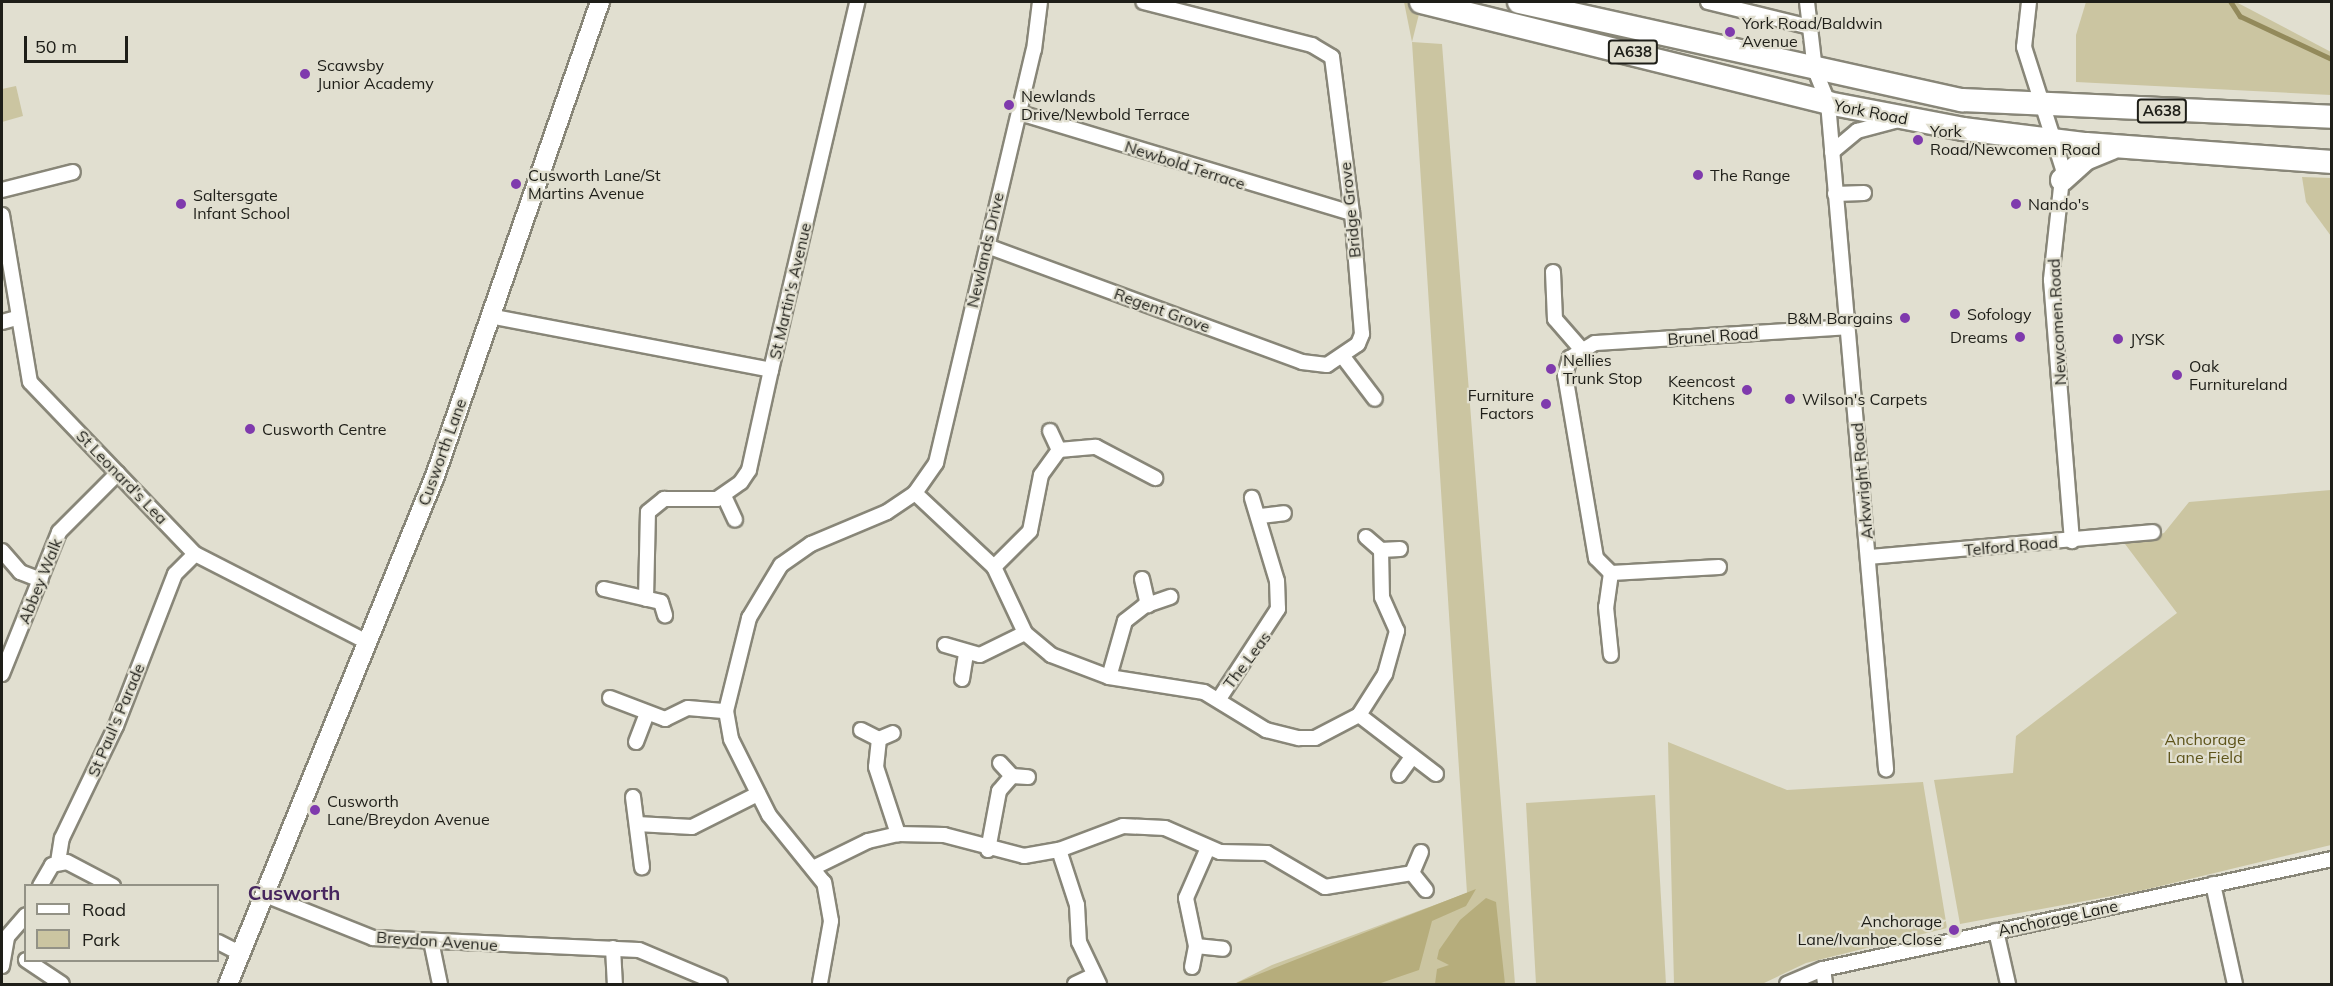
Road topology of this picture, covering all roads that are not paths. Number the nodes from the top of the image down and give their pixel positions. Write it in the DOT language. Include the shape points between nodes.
graph roads {
  1 [pos="600,2"];
  2 [pos="857,2"];
  3 [pos="1040,2"];
  4 [pos="1143,2"];
  5 [pos="1519,2"];
  6 [pos="1708,2"];
  7 [pos="1807,2"];
  8 [pos="2029,2"];
  9 [pos="1429,3"];
  10 [pos="1810,27"];
  11 [pos="1815,70"];
  12 [pos="1827,103"];
  13 [pos="2043,106"];
  14 [pos="1020,113"];
  15 [pos="2331,117"];
  16 [pos="1905,118"];
  17 [pos="2058,141"];
  18 [pos="2116,147"];
  19 [pos="1832,152"];
  20 [pos="2331,162"];
  21 [pos="73,172"];
  22 [pos="2062,180"];
  23 [pos="2,190"];
  24 [pos="1864,193"];
  25 [pos="1835,194"];
  26 [pos="1352,213"];
  27 [pos="2,215"];
  28 [pos="987,246"];
  29 [pos="1553,272"];
  30 [pos="489,316"];
  31 [pos="17,318"];
  32 [pos="2,322"];
  33 [pos="1847,327"];
  34 [pos="1581,349"];
  35 [pos="1341,359"];
  36 [pos="771,370"];
  37 [pos="1375,399"];
  38 [pos="1050,431"];
  39 [pos="1059,450"];
  40 [pos="118,473"];
  41 [pos="1155,478"];
  42 [pos="915,493"];
  43 [pos="724,496"];
  44 [pos="1252,498"];
  45 [pos="1284,513"];
  46 [pos="1261,516"];
  47 [pos="735,520"];
  48 [pos="2154,532"];
  49 [pos="1366,537"];
  50 [pos="2072,541"];
  51 [pos="1400,549"];
  52 [pos="1381,550"];
  53 [pos="2,551"];
  54 [pos="195,554"];
  55 [pos="1869,557"];
  56 [pos="994,567"];
  57 [pos="1719,567"];
  58 [pos="1611,573"];
  59 [pos="1142,579"];
  60 [pos="41,580"];
  61 [pos="604,588"];
  62 [pos="1170,597"];
  63 [pos="646,599"];
  64 [pos="1148,605"];
  65 [pos="665,615"];
  66 [pos="1025,633"];
  67 [pos="369,643"];
  68 [pos="945,645"];
  69 [pos="966,655"];
  70 [pos="1611,655"];
  71 [pos="2,674"];
  72 [pos="1109,677"];
  73 [pos="962,679"];
  74 [pos="610,698"];
  75 [pos="1219,699"];
  76 [pos="726,711"];
  77 [pos="647,713"];
  78 [pos="1359,715"];
  79 [pos="861,730"];
  80 [pos="893,733"];
  81 [pos="879,739"];
  82 [pos="636,742"];
  83 [pos="1412,757"];
  84 [pos="1000,763"];
  85 [pos="1886,769"];
  86 [pos="1436,774"];
  87 [pos="1399,775"];
  88 [pos="1012,776"];
  89 [pos="1028,777"];
  90 [pos="758,794"];
  91 [pos="633,797"];
  92 [pos="636,824"];
  93 [pos="898,834"];
  94 [pos="1208,848"];
  95 [pos="988,850"];
  96 [pos="1059,850"];
  97 [pos="1421,852"];
  98 [pos="2331,859"];
  99 [pos="58,862"];
  100 [pos="642,867"];
  101 [pos="815,867"];
  102 [pos="1413,873"];
  103 [pos="41,884"];
  104 [pos="111,884"];
  105 [pos="2213,884"];
  106 [pos="1426,890"];
  107 [pos="268,896"];
  108 [pos="24,918"];
  109 [pos="1996,931"];
  110 [pos="431,940"];
  111 [pos="6,941"];
  112 [pos="219,942"];
  113 [pos="1196,946"];
  114 [pos="613,948"];
  115 [pos="1223,949"];
  116 [pos="242,954"];
  117 [pos="24,958"];
  118 [pos="29,962"];
  119 [pos="2,966"];
  120 [pos="1192,967"];
  121 [pos="1823,969"];
  122 [pos="1101,982"];
  123 [pos="62,984"];
  124 [pos="228,984"];
  125 [pos="440,984"];
  126 [pos="615,984"];
  127 [pos="720,984"];
  128 [pos="821,984"];
  129 [pos="1075,984"];
  130 [pos="1787,984"];
  131 [pos="1825,984"];
  132 [pos="2008,984"];
  133 [pos="2235,984"];
  1 -- 30 [label="street, Cusworth Lane"];
  2 -- 36 [label="street, St Martin's Avenue"];
  3 -- 14 [label="street, Newlands Drive"];
  4 -- 26 [label="street, Bridge Grove" via="1326,51 1335,66"];
  5 -- 11 [label="highway, York Road / A638"];
  6 -- 10 [label="street"];
  7 -- 10 [label="street, Arkwright Road"];
  8 -- 13 [label="street, Newcomen Road" via="2022,35"];
  9 -- 12 [label="highway, York Road / A638"];
  10 -- 11 [label="street, Arkwright Road"];
  11 -- 12 [label="street, Arkwright Road"];
  11 -- 13 [label="highway, York Road / A638" via="1962,100"];
  12 -- 16 [label="highway, York Road / A638"];
  12 -- 19 [label="street, Arkwright Road"];
  13 -- 15 [label="highway, York Road / A638"];
  13 -- 17 [label="street, Newcomen Road"];
  14 -- 26 [label="street, Newbold Terrace"];
  14 -- 28 [label="street, Newlands Drive"];
  16 -- 17 [label="highway, York Road / A638"];
  16 -- 19 [label="street" via="1857,131"];
  17 -- 18 [label="highway, York Road / A638"];
  17 -- 22 [label="street, Newcomen Road"];
  18 -- 20 [label="highway, York Road / A638"];
  18 -- 22 [label="highway" via="2085,159"];
  19 -- 25 [label="street, Arkwright Road"];
  21 -- 23 [label="street"];
  22 -- 50 [label="street, Newcomen Road" via="2051,280"];
  24 -- 25 [label="street"];
  25 -- 33 [label="street, Arkwright Road"];
  26 -- 35 [label="street, Bridge Grove" via="1362,334"];
  27 -- 31 [label="street, St Leonard's Lea"];
  28 -- 35 [label="street, Regent Grove" via="1302,362"];
  28 -- 42 [label="street, Newlands Drive" via="936,463"];
  29 -- 34 [label="street" via="1555,319"];
  30 -- 36 [label="street, St Martin's Avenue"];
  30 -- 67 [label="street, Cusworth Lane" via="435,476"];
  31 -- 32 [label="street"];
  31 -- 40 [label="street, St Leonard's Lea" via="30,382"];
  33 -- 34 [label="street, Brunel Road" via="1595,343"];
  33 -- 55 [label="street, Arkwright Road"];
  34 -- 58 [label="street" via="1570,358 1565,375 1592,544 1596,558"];
  35 -- 37 [label="street"];
  36 -- 43 [label="street" via="749,470"];
  38 -- 39 [label="street"];
  39 -- 41 [label="street" via="1096,447"];
  39 -- 56 [label="street" via="1041,475 1030,531"];
  40 -- 54 [label="street, St Leonard's Lea"];
  40 -- 60 [label="street, Abbey Walk" via="59,532"];
  42 -- 56 [label="street"];
  42 -- 76 [label="street" via="781,565 749,618"];
  43 -- 47 [label="street"];
  43 -- 63 [label="street" via="672,498 653,505 646,520"];
  44 -- 46 [label="street, The Leas"];
  45 -- 46 [label="street"];
  46 -- 75 [label="street, The Leas" via="1261,539 1277,582 1276,619"];
  48 -- 50 [label="street, Telford Road"];
  49 -- 52 [label="street"];
  50 -- 55 [label="street, Telford Road"];
  51 -- 52 [label="street"];
  52 -- 78 [label="street" via="1382,597 1396,643 1376,694"];
  53 -- 60 [label="street" via="20,572"];
  54 -- 67 [label="street, St Leonard's Lea"];
  54 -- 99 [label="street, St Paul's Parade" via="176,574 116,726 62,838"];
  55 -- 85 [label="street, Arkwright Road"];
  56 -- 66 [label="street"];
  57 -- 58 [label="street"];
  58 -- 70 [label="street" via="1606,597"];
  59 -- 64 [label="street"];
  60 -- 71 [label="street, Abbey Walk"];
  61 -- 63 [label="street"];
  62 -- 64 [label="street"];
  63 -- 65 [label="street" via="661,602"];
  64 -- 72 [label="street" via="1125,621"];
  66 -- 69 [label="street" via="1002,649"];
  66 -- 72 [label="street" via="1059,659"];
  67 -- 107 [label="street, Cusworth Lane"];
  68 -- 69 [label="street"];
  69 -- 73 [label="street"];
  72 -- 75 [label="street" via="1190,688"];
  74 -- 77 [label="street"];
  75 -- 78 [label="street" via="1266,730 1299,738 1315,738"];
  76 -- 77 [label="street" via="688,708 665,719"];
  76 -- 90 [label="street" via="731,739"];
  77 -- 82 [label="street"];
  78 -- 83 [label="street"];
  79 -- 81 [label="street"];
  80 -- 81 [label="street"];
  81 -- 93 [label="street" via="876,767"];
  83 -- 86 [label="street"];
  83 -- 87 [label="street"];
  84 -- 88 [label="street"];
  88 -- 89 [label="street"];
  88 -- 95 [label="street" via="999,791"];
  90 -- 92 [label="street" via="692,827"];
  90 -- 101 [label="street" via="769,815"];
  91 -- 92 [label="street"];
  92 -- 100 [label="street"];
  93 -- 95 [label="street" via="944,835"];
  93 -- 101 [label="street" via="868,841"];
  94 -- 96 [label="street" via="1164,828 1123,826"];
  94 -- 102 [label="street" via="1267,853 1325,887"];
  94 -- 113 [label="street" via="1186,898"];
  95 -- 96 [label="street" via="1024,856"];
  96 -- 122 [label="street" via="1077,905 1079,942"];
  97 -- 102 [label="street"];
  98 -- 105 [label="street, Anchorage Lane"];
  99 -- 103 [label="street, St Paul's Parade"];
  99 -- 104 [label="street" via="75,864"];
  101 -- 128 [label="street" via="831,921"];
  102 -- 106 [label="street"];
  105 -- 109 [label="street, Anchorage Lane"];
  105 -- 133 [label="street"];
  107 -- 110 [label="street, Breydon Avenue" via="354,933"];
  107 -- 116 [label="street, Cusworth Lane"];
  108 -- 111 [label="street"];
  109 -- 121 [label="street, Anchorage Lane"];
  109 -- 132 [label="street"];
  110 -- 114 [label="street, Breydon Avenue"];
  110 -- 125 [label="street"];
  111 -- 117 [label="street"];
  111 -- 119 [label="street"];
  112 -- 116 [label="street"];
  113 -- 115 [label="street"];
  113 -- 120 [label="street"];
  114 -- 126 [label="street"];
  114 -- 127 [label="street, Breydon Avenue" via="653,953"];
  116 -- 124 [label="street"];
  118 -- 123 [label="street"];
  121 -- 130 [label="street, Anchorage Lane"];
  121 -- 131 [label="street"];
  122 -- 129 [label="street"];
}
